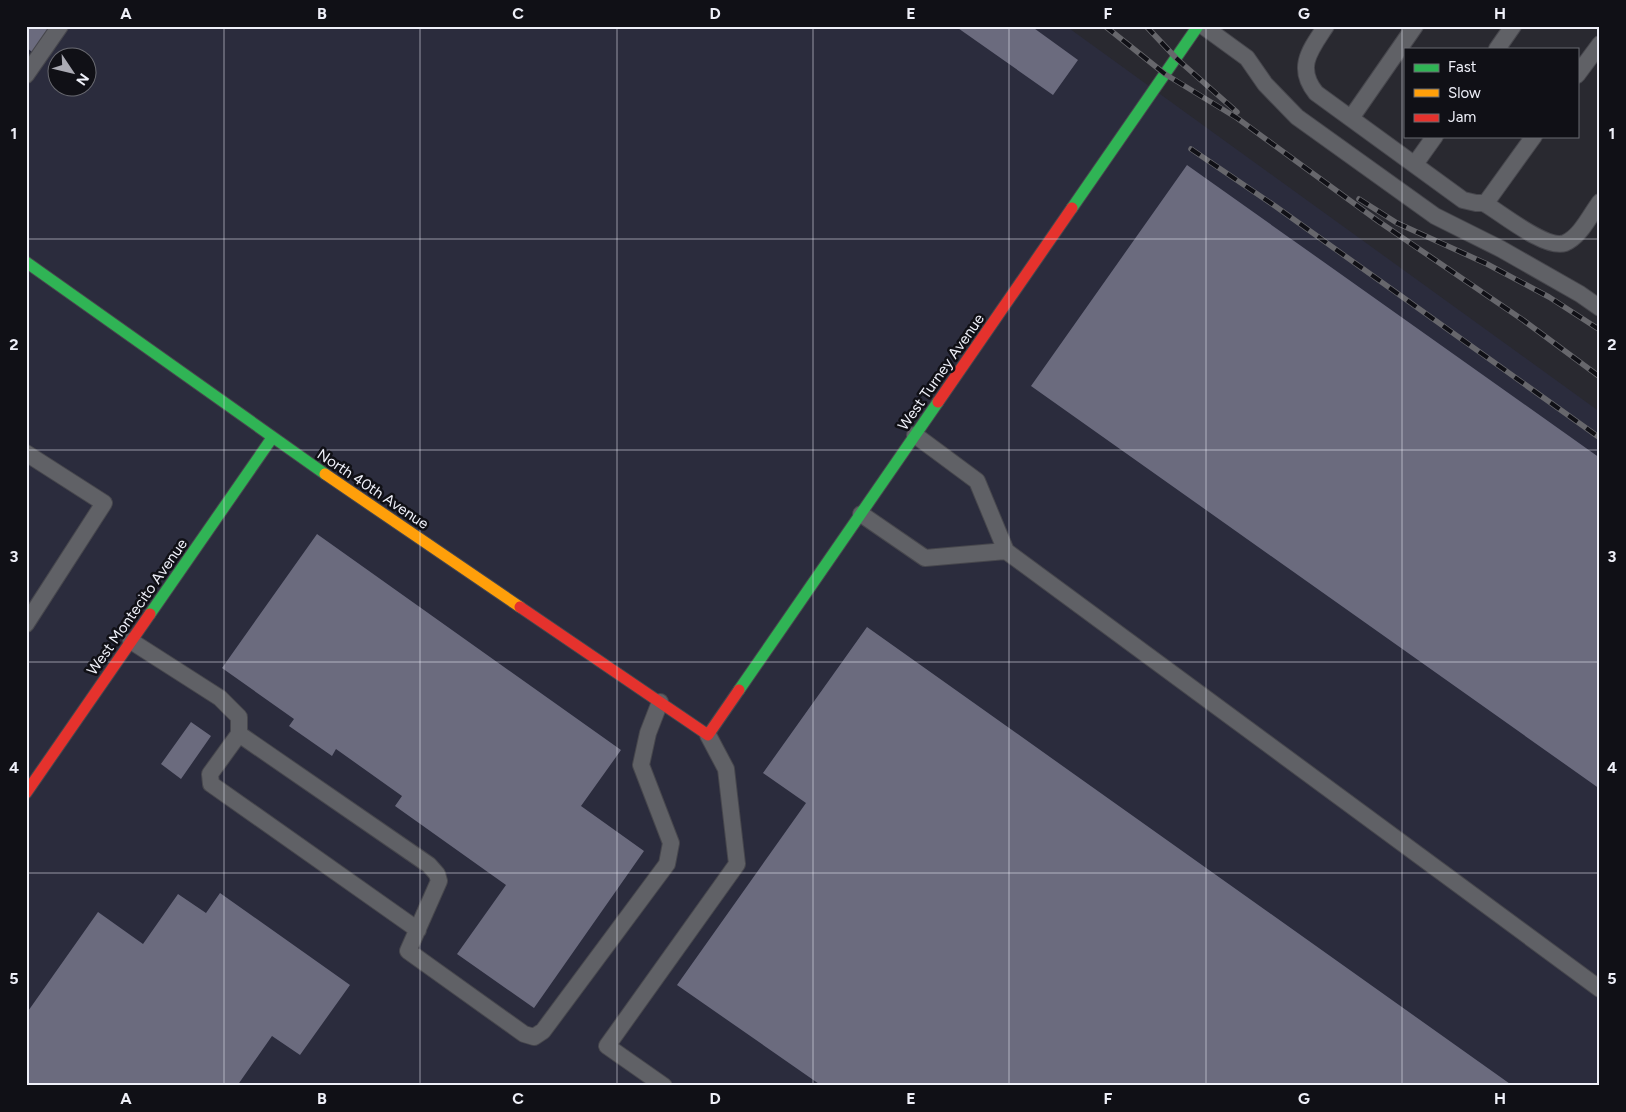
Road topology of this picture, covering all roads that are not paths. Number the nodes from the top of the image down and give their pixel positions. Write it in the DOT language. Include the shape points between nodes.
graph roads {
  1 [pos="60,26"];
  2 [pos="1198,26"];
  3 [pos="1203,26"];
  4 [pos="1326,26"];
  5 [pos="1415,26"];
  6 [pos="1513,26"];
  7 [pos="1600,44"];
  8 [pos="1498,48"];
  9 [pos="1578,74"];
  10 [pos="26,75"];
  11 [pos="1351,118"];
  12 [pos="1434,138"];
  13 [pos="1533,138"];
  14 [pos="1415,164"];
  15 [pos="1600,202"];
  16 [pos="1485,204"];
  17 [pos="26,262"];
  18 [pos="1600,308"];
  19 [pos="915,435"];
  20 [pos="272,438"];
  21 [pos="26,453"];
  22 [pos="861,514"];
  23 [pos="1006,551"];
  24 [pos="26,624"];
  25 [pos="131,641"];
  26 [pos="660,702"];
  27 [pos="240,734"];
  28 [pos="708,735"];
  29 [pos="26,793"];
  30 [pos="418,930"];
  31 [pos="1600,989"];
  32 [pos="664,1086"];
  1 -- 10 [label="lane"];
  2 -- 19 [label="street, West Turney Avenue"];
  3 -- 18 [label="lane" via="1246,58 1265,84 1297,117 1427,211 1509,254"];
  4 -- 11 [label="lane" via="1310,51 1306,74 1316,92"];
  5 -- 11 [label="lane"];
  6 -- 8 [label="lane"];
  7 -- 9 [label="lane"];
  11 -- 14 [label="lane"];
  12 -- 14 [label="lane"];
  13 -- 16 [label="lane"];
  14 -- 16 [label="lane" via="1463,200"];
  15 -- 16 [label="lane" via="1580,231 1567,242 1559,244 1544,241"];
  17 -- 20 [label="street, North 40th Avenue"];
  19 -- 22 [label="street, West Turney Avenue"];
  19 -- 23 [label="lane" via="977,481"];
  20 -- 25 [label="street, West Montecito Avenue"];
  20 -- 26 [label="street, North 40th Avenue"];
  21 -- 24 [label="lane" via="104,503"];
  22 -- 23 [label="lane" via="925,558"];
  22 -- 28 [label="street, West Turney Avenue"];
  23 -- 31 [label="lane"];
  25 -- 27 [label="lane" via="220,698 239,717"];
  25 -- 29 [label="street, West Montecito Avenue"];
  26 -- 28 [label="street, North 40th Avenue"];
  26 -- 30 [label="lane" via="648,733 641,765 671,844 667,864 544,1030 534,1037 524,1034 408,951"];
  27 -- 30 [label="lane" via="437,874 438,881"];
  27 -- 30 [label="lane" via="210,774 211,784"];
  28 -- 32 [label="lane" via="726,770 737,864 607,1046"];
}
